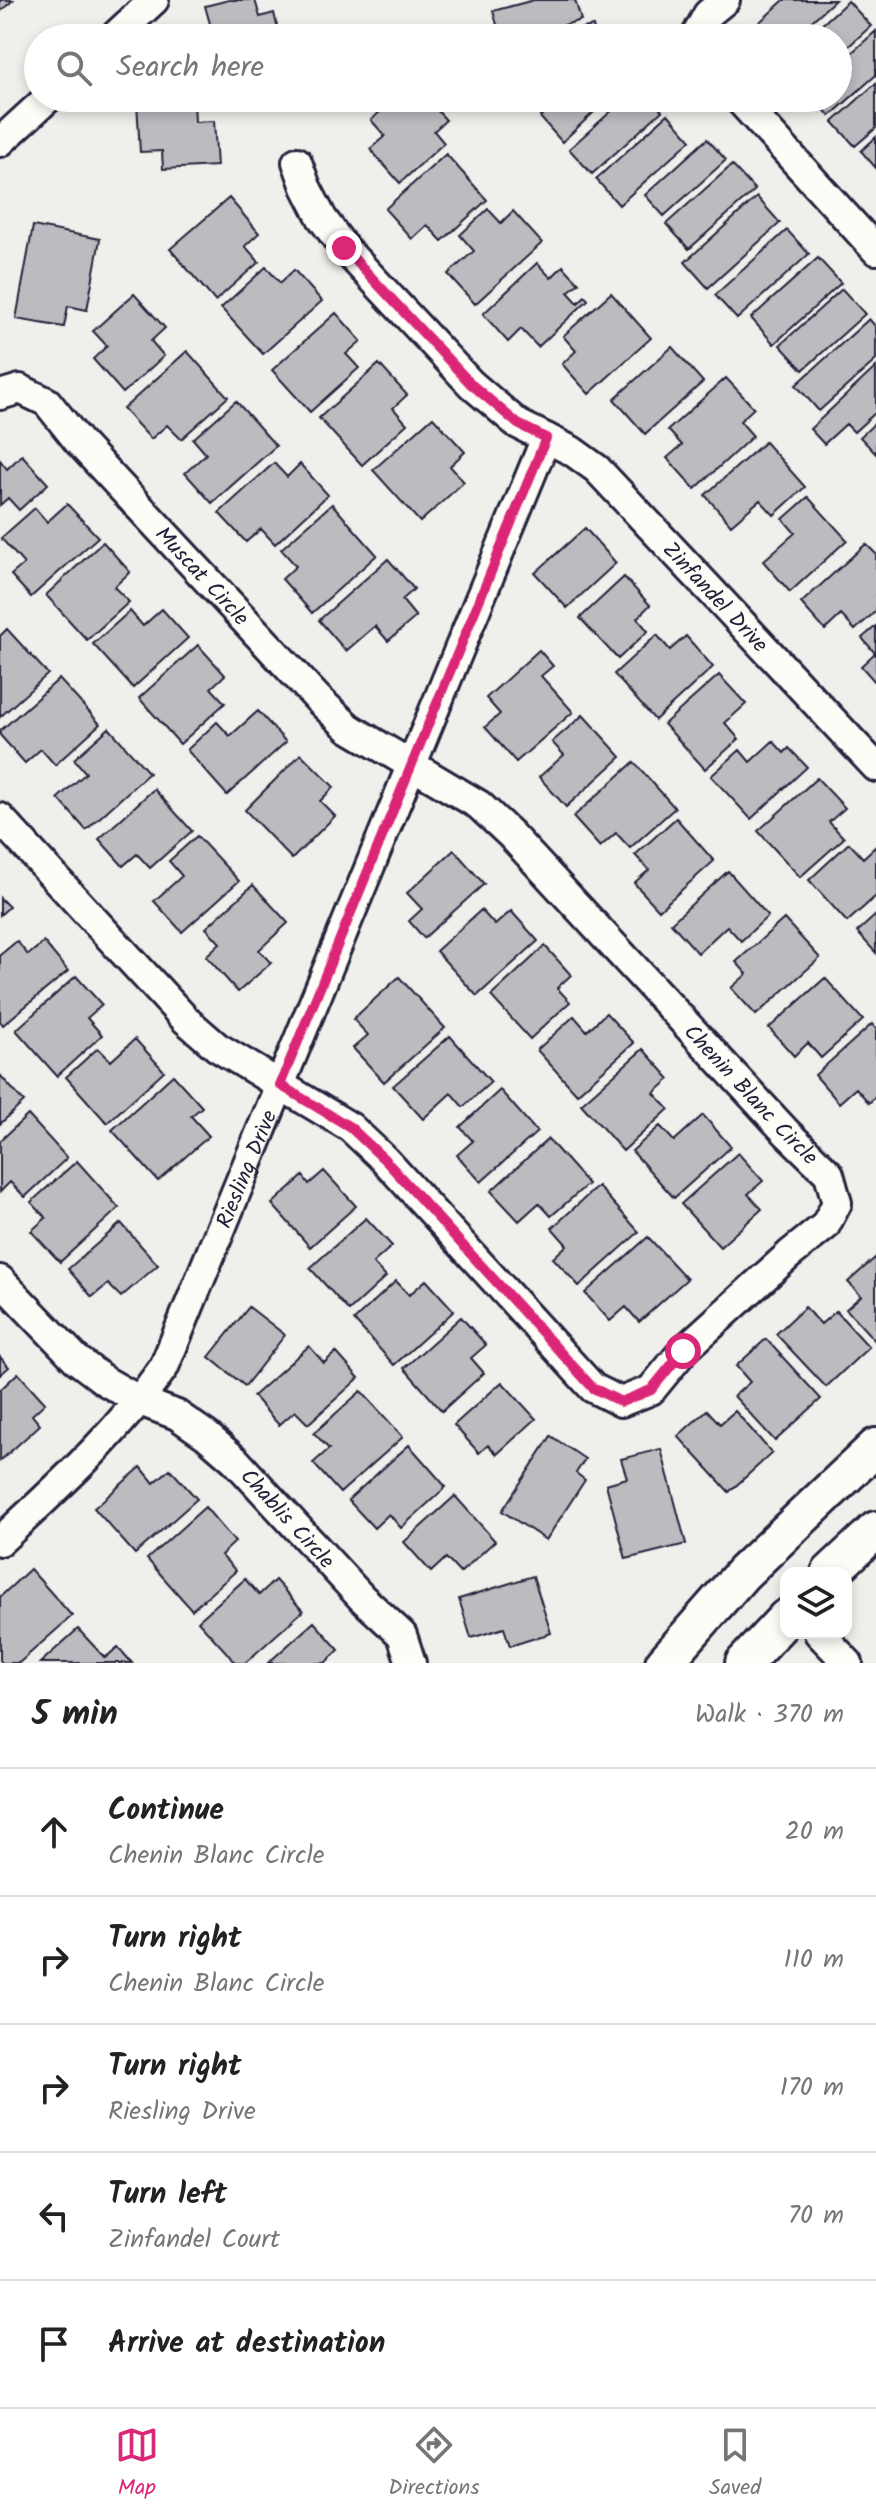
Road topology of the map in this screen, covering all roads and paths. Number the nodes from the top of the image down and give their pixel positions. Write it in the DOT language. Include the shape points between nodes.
graph roads {
  1 [pos="154,0"];
  2 [pos="725,0"];
  3 [pos="128,24"];
  4 [pos="703,24"];
  5 [pos="33,112"];
  6 [pos="751,112"];
  7 [pos="0,142"];
  8 [pos="297,162"];
  9 [pos="876,250"];
  10 [pos="0,395"];
  11 [pos="546,438"];
  12 [pos="411,765"];
  13 [pos="876,767"];
  14 [pos="0,818"];
  15 [pos="280,1085"];
  16 [pos="0,1280"];
  17 [pos="140,1401"];
  18 [pos="876,1447"];
  19 [pos="876,1530"];
  20 [pos="0,1541"];
  21 [pos="836,1567"];
  22 [pos="780,1624"];
  23 [pos="825,1639"];
  24 [pos="411,1663"];
  25 [pos="664,1663"];
  26 [pos="744,1663"];
  27 [pos="848,1663"];
  1 -- 3 [label="street"];
  2 -- 4 [label="street"];
  5 -- 7 [label="street"];
  6 -- 9 [label="street"];
  8 -- 11 [label="street, Zinfandel Drive" via="322,218 344,248 471,384 518,424"];
  10 -- 12 [label="street, Muscat Circle" via="20,389 47,402 318,699 349,728"];
  11 -- 12 [label="street, Riesling Drive"];
  11 -- 13 [label="street, Zinfandel Drive" via="572,451 619,489"];
  12 -- 15 [label="street, Riesling Drive"];
  12 -- 15 [label="street, Chenin Blanc Circle" via="479,805 511,835 829,1174 837,1203 825,1226 683,1351 651,1390 621,1402 593,1388 350,1127"];
  14 -- 15 [label="street" via="186,1020 217,1047"];
  15 -- 17 [label="street, Riesling Drive" via="180,1333"];
  16 -- 17 [label="street, Chablis Circle" via="76,1359"];
  17 -- 20 [label="street, Riesling Drive" via="100,1448"];
  17 -- 24 [label="street, Chablis Circle" via="177,1415 235,1460 402,1635"];
  18 -- 25 [label="main road" via="743,1573"];
  19 -- 21 [label="main road"];
  22 -- 26 [label="main road"];
  23 -- 27 [label="street"];
}
